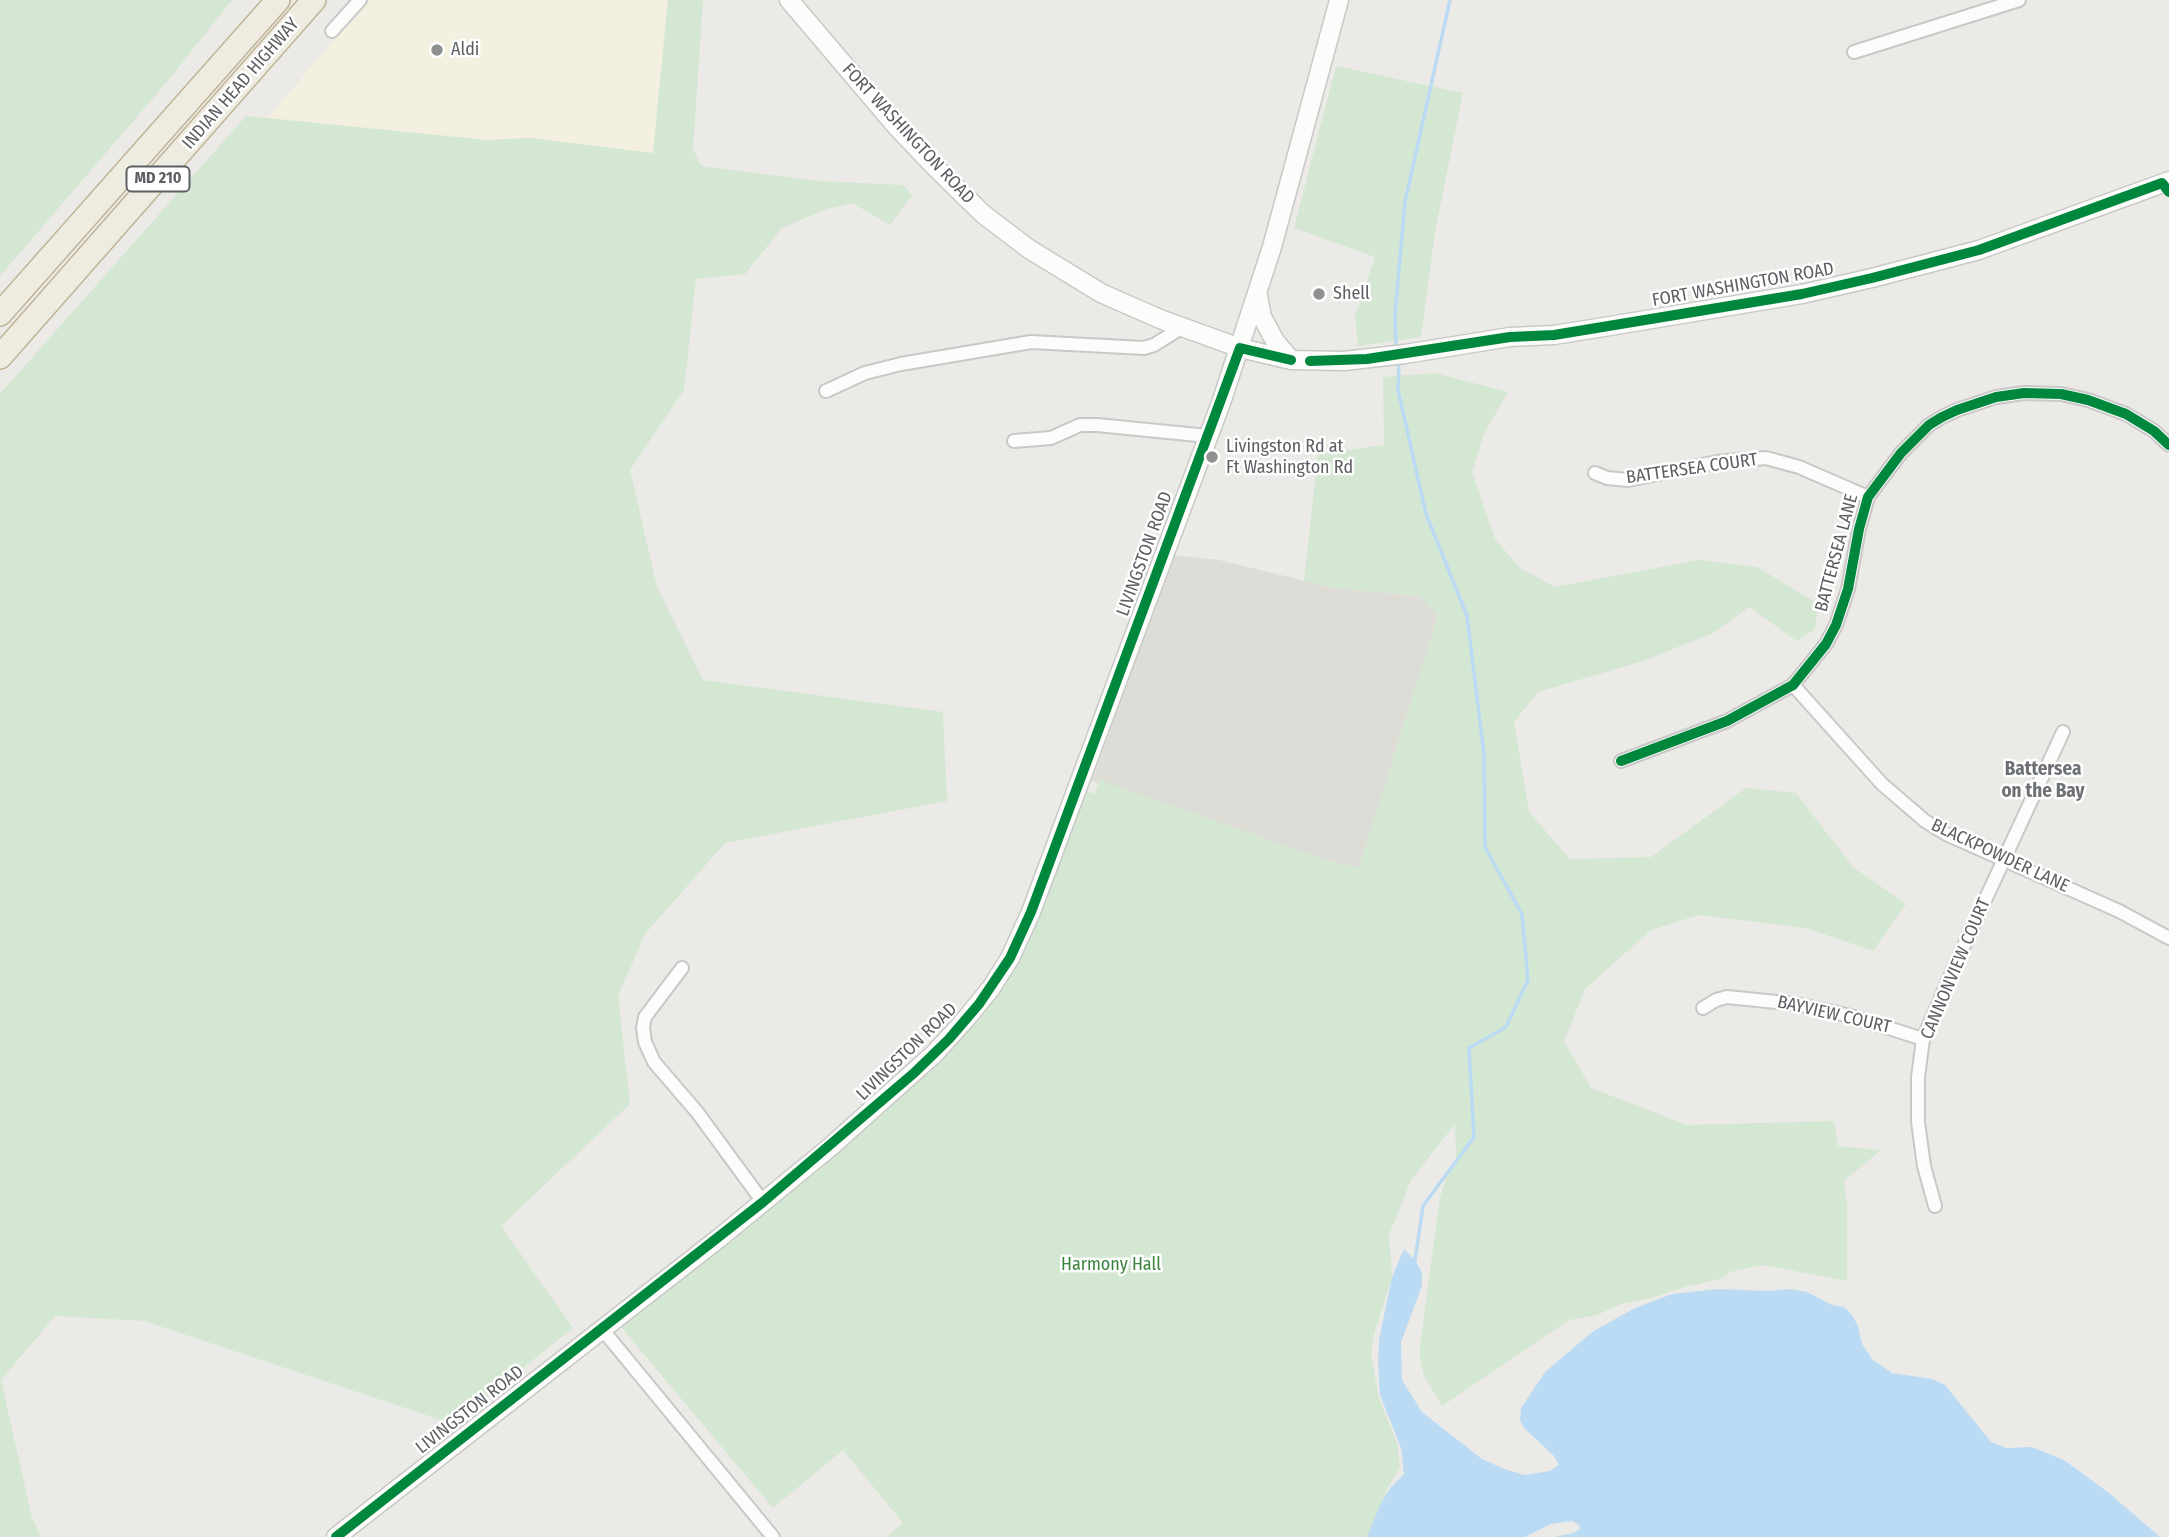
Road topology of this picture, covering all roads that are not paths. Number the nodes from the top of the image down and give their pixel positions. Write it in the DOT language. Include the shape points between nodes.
graph roads {
  1 [pos="278,0"];
  2 [pos="314,0"];
  3 [pos="360,0"];
  4 [pos="789,0"];
  5 [pos="1339,0"];
  6 [pos="2019,0"];
  7 [pos="332,31"];
  8 [pos="1854,51"];
  9 [pos="2167,185"];
  10 [pos="1258,296"];
  11 [pos="0,314"];
  12 [pos="1181,328"];
  13 [pos="1240,348"];
  14 [pos="0,357"];
  15 [pos="1290,360"];
  16 [pos="826,391"];
  17 [pos="1208,436"];
  18 [pos="1014,441"];
  19 [pos="2169,445"];
  20 [pos="1595,473"];
  21 [pos="1868,497"];
  22 [pos="1793,685"];
  23 [pos="2063,732"];
  24 [pos="1621,761"];
  25 [pos="2003,859"];
  26 [pos="2169,938"];
  27 [pos="682,968"];
  28 [pos="1703,1008"];
  29 [pos="1923,1039"];
  30 [pos="763,1202"];
  31 [pos="1935,1206"];
  32 [pos="602,1329"];
  33 [pos="336,1537"];
  34 [pos="773,1537"];
  1 -- 11 [label="highway, INDIAN HEAD HIGHWAY / MD 210"];
  2 -- 14 [label="highway, INDIAN HEAD HIGHWAY / MD 210"];
  3 -- 7 [label="street"];
  4 -- 12 [label="main road, FORT WASHINGTON ROAD" via="896,126 983,214 1077,280"];
  5 -- 10 [label="main road, LIVINGSTON ROAD"];
  6 -- 8 [label="street"];
  9 -- 15 [label="main road, FORT WASHINGTON ROAD" via="1979,250 1802,294 1405,354 1344,361"];
  10 -- 13 [label="main road, LIVINGSTON ROAD"];
  10 -- 15 [label="main road" via="1262,317"];
  12 -- 13 [label="main road, FORT WASHINGTON ROAD"];
  12 -- 16 [label="street" via="1144,348 1031,342 901,364 865,373"];
  13 -- 15 [label="main road, FORT WASHINGTON ROAD"];
  13 -- 17 [label="main road, LIVINGSTON ROAD"];
  17 -- 18 [label="street" via="1080,425 1051,439"];
  17 -- 30 [label="main road, LIVINGSTON ROAD" via="1010,958 979,1004 934,1054"];
  19 -- 21 [label="street, BATTERSEA LANE" via="2126,414 2088,400 2046,392 1996,397 1929,425"];
  20 -- 21 [label="street, BATTERSEA COURT" via="1628,480 1717,462 1766,458"];
  21 -- 22 [label="street, BATTERSEA LANE" via="1836,625"];
  22 -- 24 [label="street, BATTERSEA LANE" via="1727,721"];
  22 -- 25 [label="street, BLACKPOWDER LANE" via="1903,803 1946,834"];
  23 -- 25 [label="street, CANNONVIEW COURT"];
  25 -- 26 [label="street, BLACKPOWDER LANE"];
  25 -- 29 [label="street, CANNONVIEW COURT"];
  27 -- 30 [label="street" via="645,1017 645,1042 654,1062"];
  28 -- 29 [label="street, BAYVIEW COURT" via="1727,997 1796,1004"];
  29 -- 31 [label="street, CANNONVIEW COURT" via="1918,1122"];
  30 -- 32 [label="main road, LIVINGSTON ROAD"];
  32 -- 33 [label="main road, LIVINGSTON ROAD"];
  32 -- 34 [label="street"];
}
